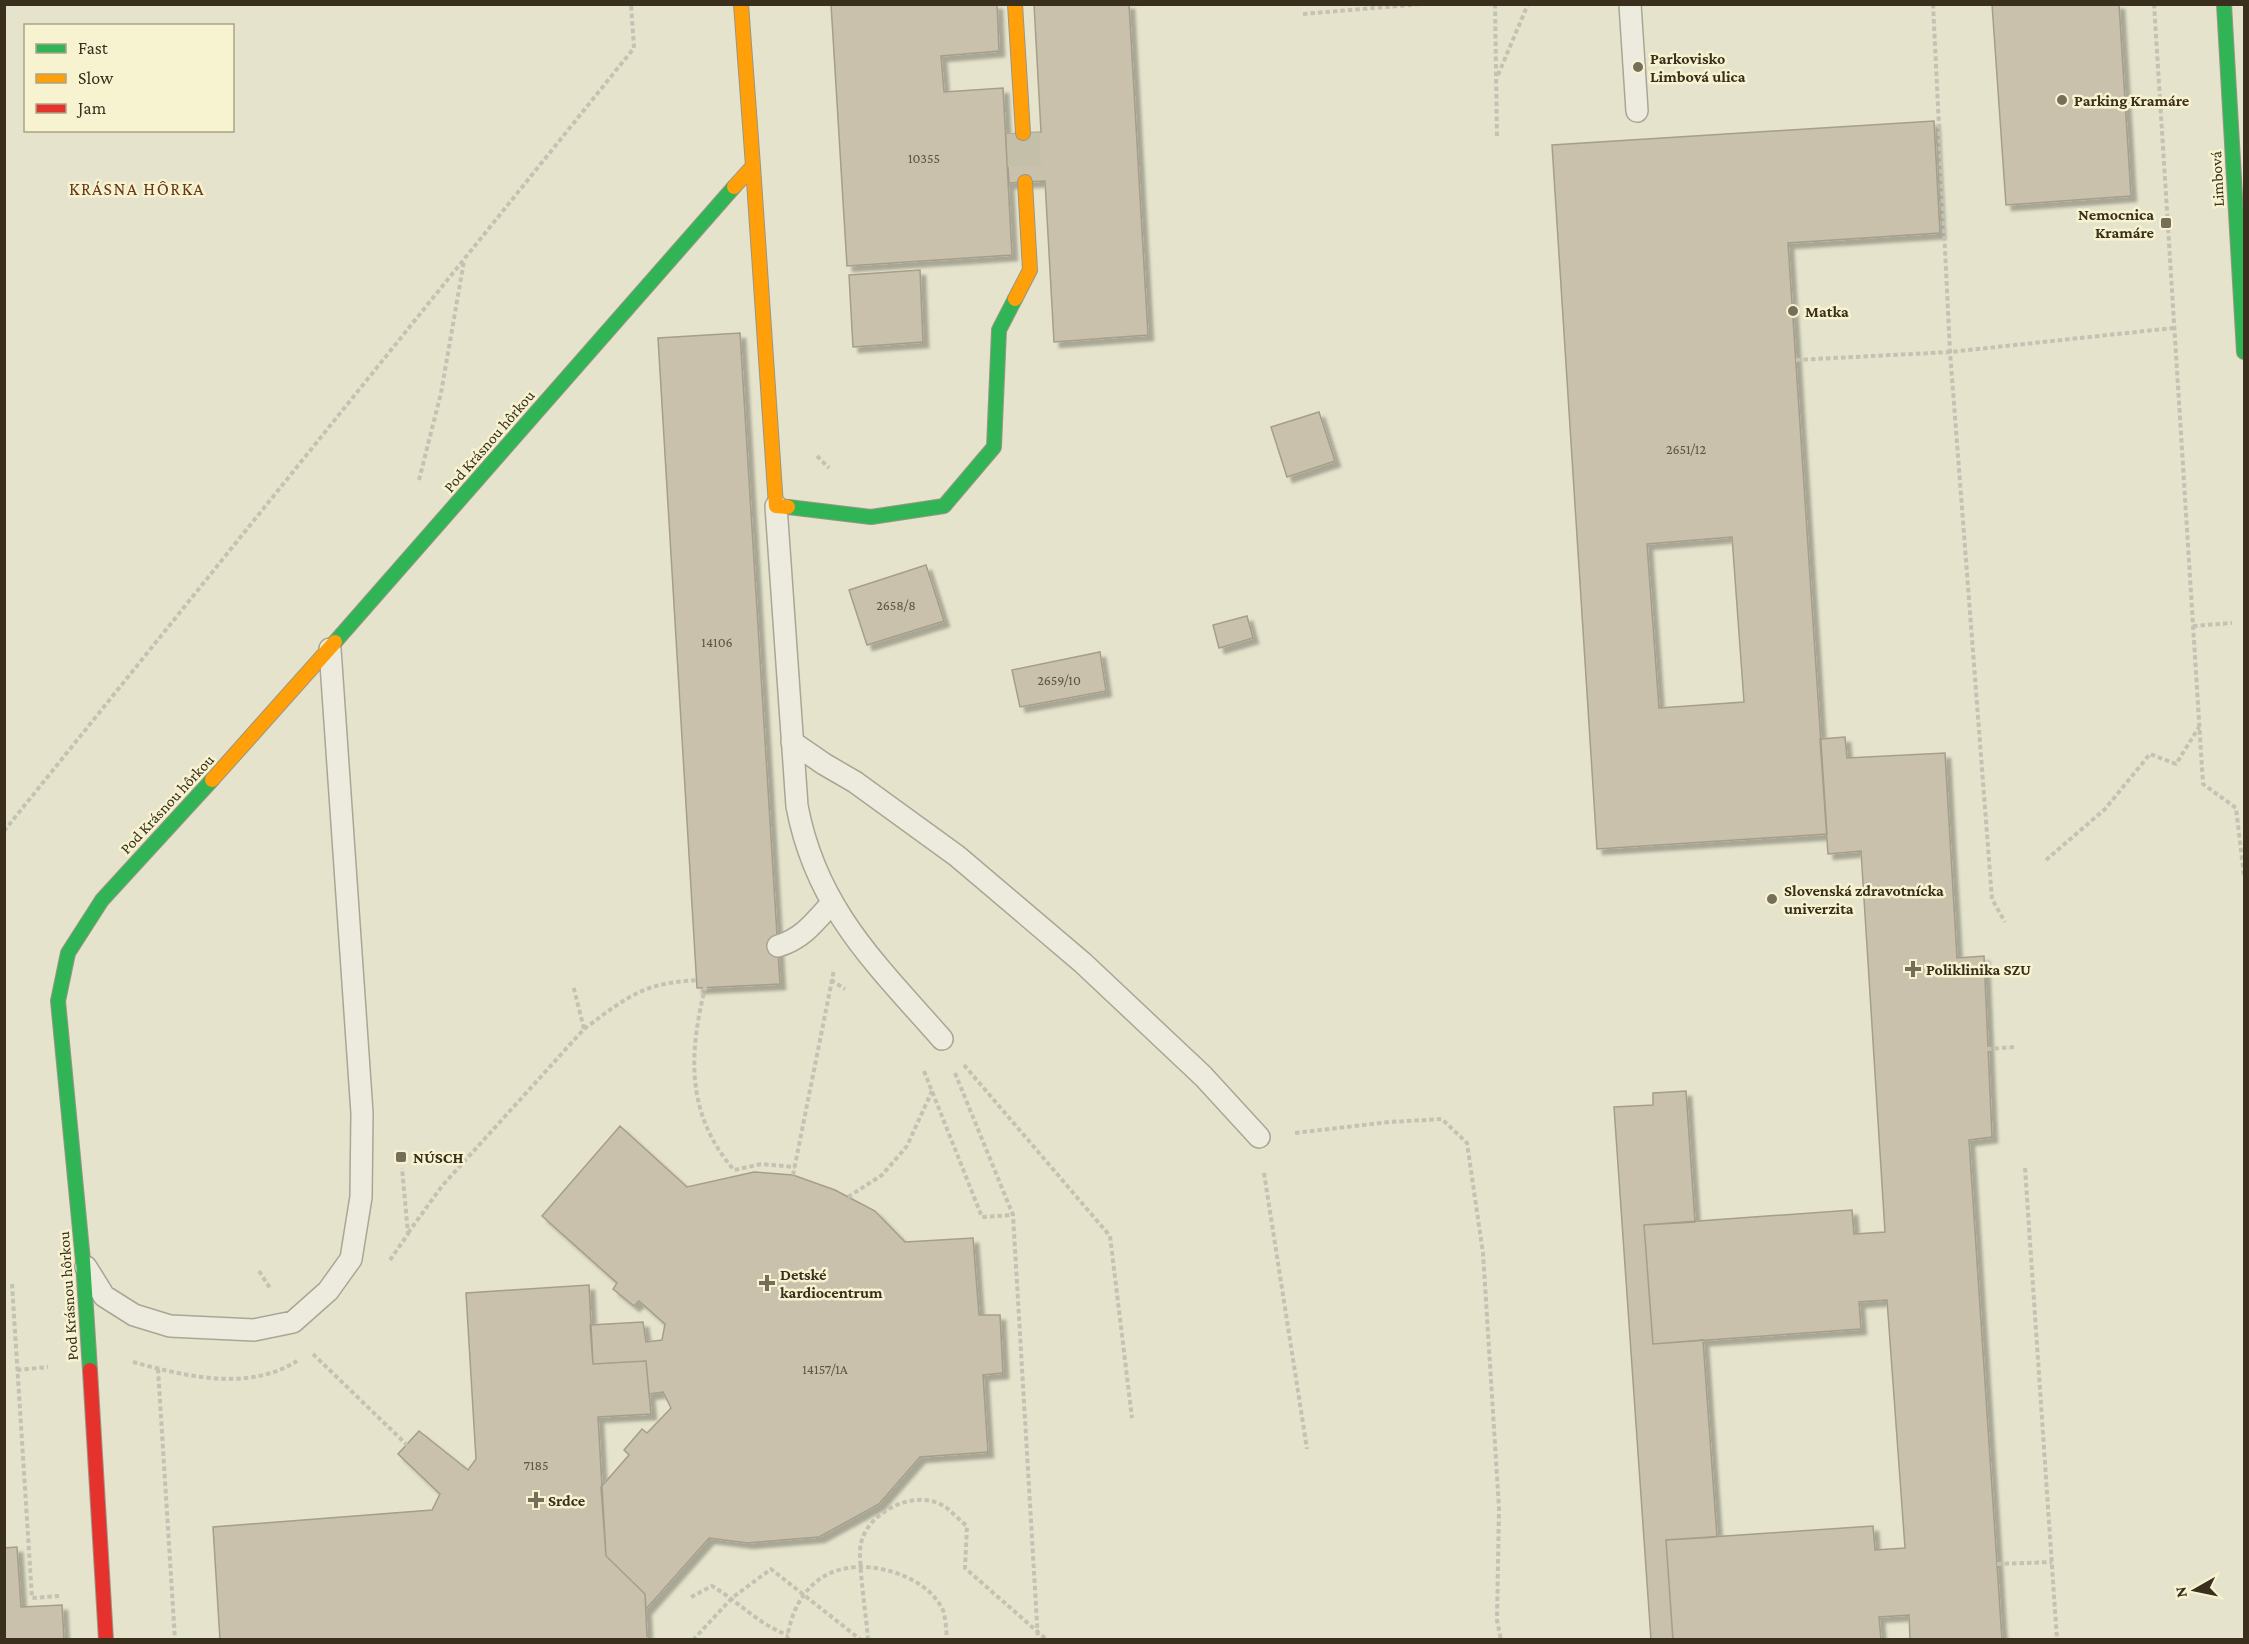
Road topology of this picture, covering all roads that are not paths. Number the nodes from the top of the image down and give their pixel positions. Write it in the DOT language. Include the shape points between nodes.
graph roads {
  1 [pos="741,4"];
  2 [pos="1015,4"];
  3 [pos="1630,4"];
  4 [pos="2224,4"];
  5 [pos="1637,111"];
  6 [pos="1023,133"];
  7 [pos="753,166"];
  8 [pos="1025,182"];
  9 [pos="2244,352"];
  10 [pos="776,506"];
  11 [pos="330,649"];
  12 [pos="792,742"];
  13 [pos="831,904"];
  14 [pos="778,946"];
  15 [pos="942,1039"];
  16 [pos="1259,1137"];
  17 [pos="83,1261"];
  18 [pos="106,1640"];
  1 -- 7 [label="street"];
  2 -- 6 [label="street"];
  3 -- 5 [label="lane"];
  4 -- 9 [label="street, Limbová"];
  7 -- 10 [label="street"];
  7 -- 11 [label="street, Pod Krásnou hôrkou"];
  8 -- 10 [label="street" via="1030,270 999,330 994,447 944,506 871,517"];
  10 -- 12 [label="lane"];
  11 -- 17 [label="street, Pod Krásnou hôrkou" via="109,892 68,953 57,1001"];
  11 -- 17 [label="lane" via="362,1113 361,1197 351,1259 328,1291 293,1322 254,1330 170,1326 134,1315 104,1296"];
  12 -- 13 [label="lane" via="802,836"];
  12 -- 16 [label="lane" via="957,856 1083,963 1203,1076"];
  13 -- 14 [label="lane" via="804,934"];
  13 -- 15 [label="lane" via="855,940"];
  17 -- 18 [label="street, Pod Krásnou hôrkou"];
}
